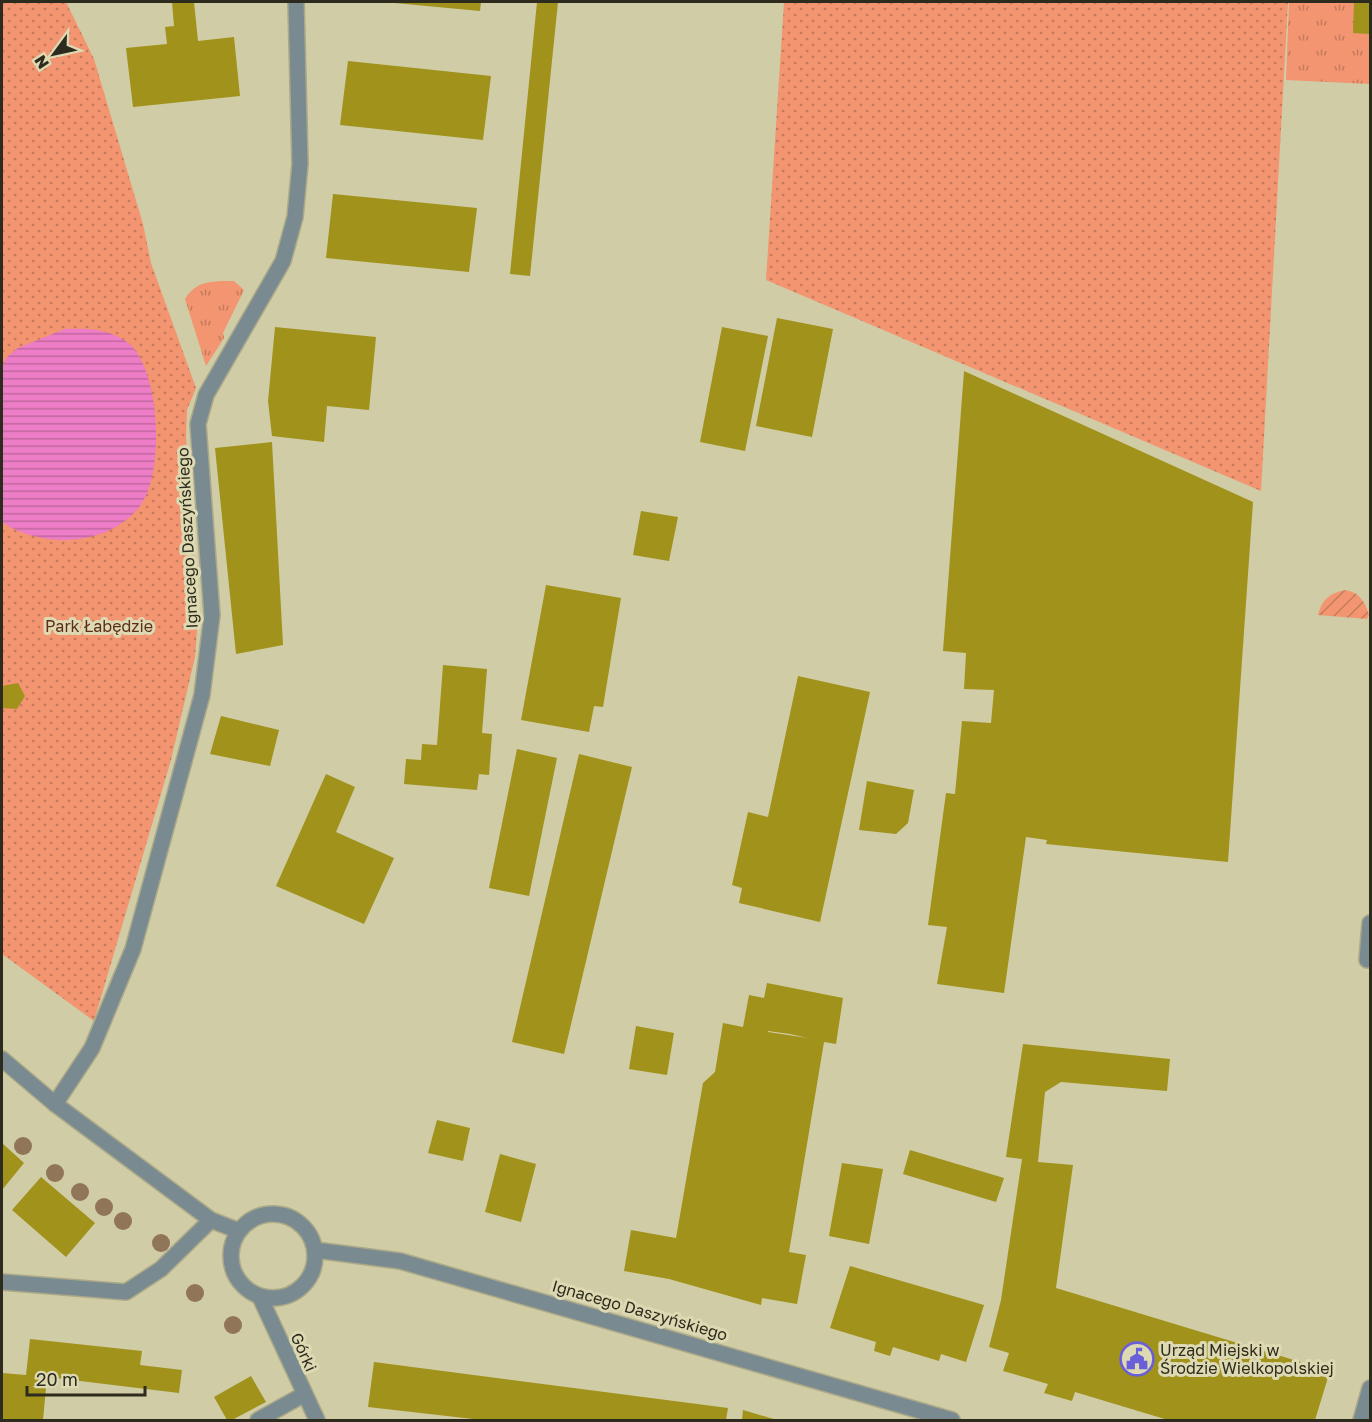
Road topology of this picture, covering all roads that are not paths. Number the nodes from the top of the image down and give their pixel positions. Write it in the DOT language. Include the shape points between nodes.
graph roads {
  1 [pos="296,2"];
  2 [pos="1371,923"];
  3 [pos="1367,960"];
  4 [pos="2,1059"];
  5 [pos="55,1104"];
  6 [pos="211,1220"];
  7 [pos="238,1231"];
  8 [pos="315,1250"];
  9 [pos="2,1282"];
  10 [pos="260,1297"];
  11 [pos="1371,1388"];
  12 [pos="303,1395"];
  13 [pos="258,1420"];
  14 [pos="317,1420"];
  15 [pos="952,1420"];
  16 [pos="1361,1420"];
  1 -- 5 [label="street, Ignacego Daszyńskiego" via="300,164 295,217 284,261 206,395 198,424 212,615 202,695 133,949 92,1048"];
  2 -- 3 [label="street"];
  4 -- 5 [label="street"];
  5 -- 6 [label="street"];
  6 -- 7 [label="street"];
  6 -- 9 [label="street" via="161,1269 126,1292"];
  7 -- 8 [label="street" via="262,1215 283,1215 302,1225"];
  7 -- 10 [label="street" via="230,1256 232,1269 243,1286"];
  8 -- 10 [label="street" via="310,1278 301,1289 274,1299"];
  8 -- 15 [label="street, Ignacego Daszyńskiego" via="400,1261"];
  10 -- 12 [label="street, Górki"];
  11 -- 16 [label="street"];
  12 -- 13 [label="street"];
  12 -- 14 [label="street, Górki"];
}
